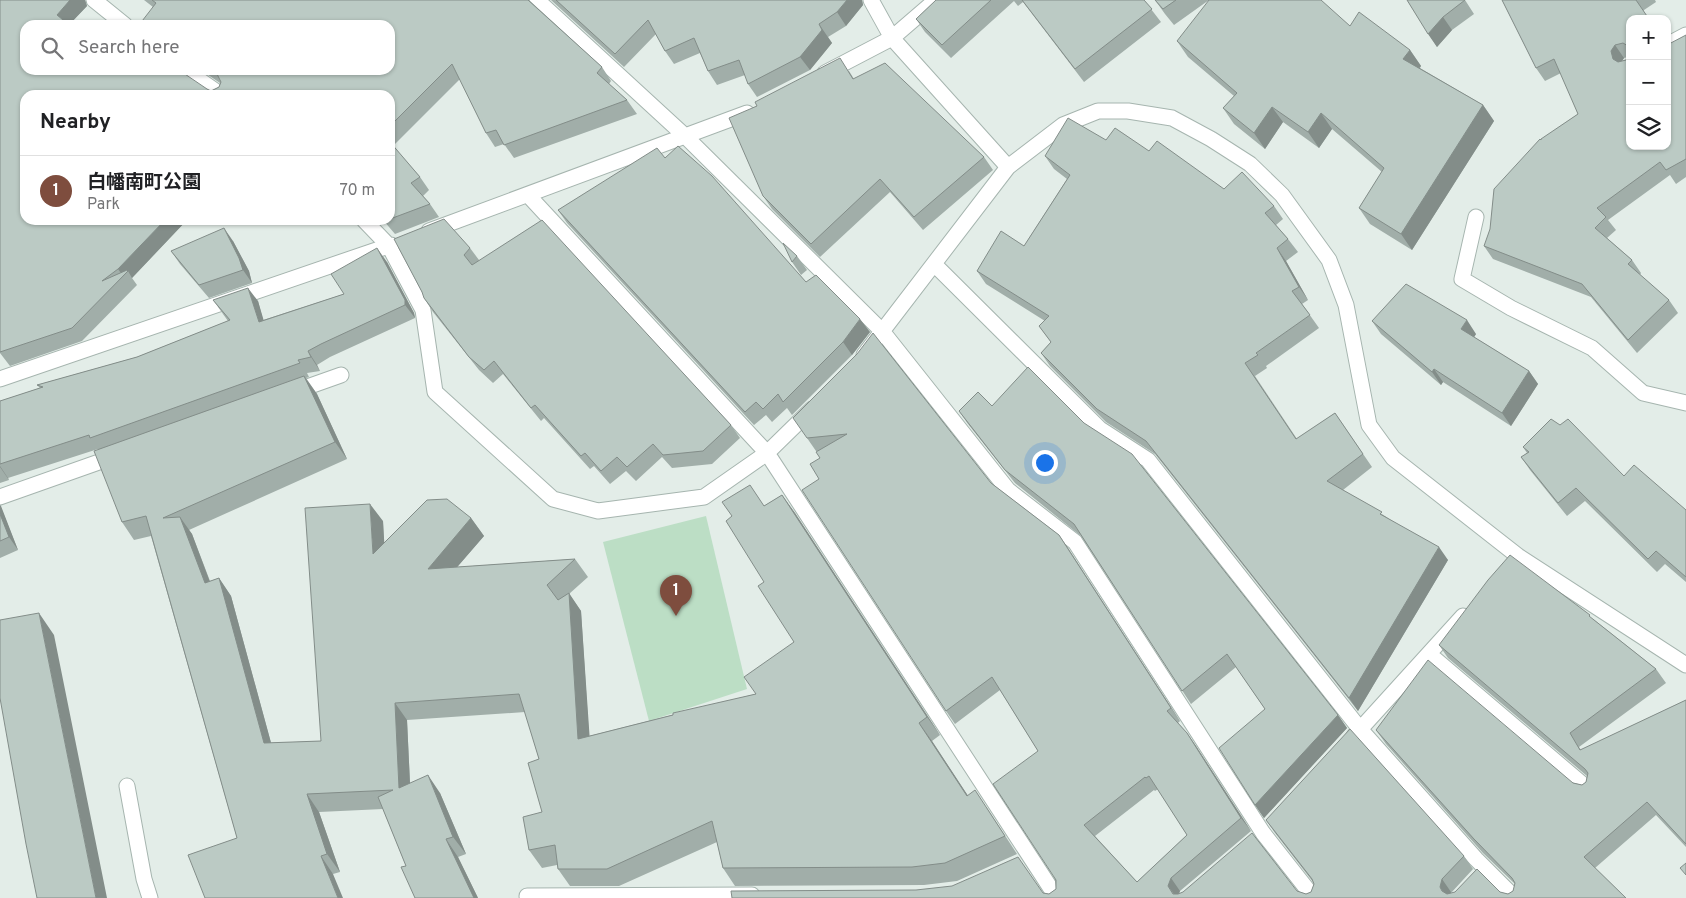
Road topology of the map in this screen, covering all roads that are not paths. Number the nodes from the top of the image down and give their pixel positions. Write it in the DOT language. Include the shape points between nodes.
graph roads {
  1 [pos="94,0"];
  2 [pos="537,0"];
  3 [pos="871,0"];
  4 [pos="936,0"];
  5 [pos="119,20"];
  6 [pos="1686,35"];
  7 [pos="892,38"];
  8 [pos="1671,43"];
  9 [pos="192,75"];
  10 [pos="814,79"];
  11 [pos="214,90"];
  12 [pos="761,106"];
  13 [pos="685,136"];
  14 [pos="1008,167"];
  15 [pos="528,195"];
  16 [pos="1476,217"];
  17 [pos="369,225"];
  18 [pos="389,246"];
  19 [pos="934,264"];
  20 [pos="882,332"];
  21 [pos="852,368"];
  22 [pos="341,375"];
  23 [pos="0,379"];
  24 [pos="824,397"];
  25 [pos="276,398"];
  26 [pos="1686,403"];
  27 [pos="129,451"];
  28 [pos="767,453"];
  29 [pos="0,497"];
  30 [pos="1518,556"];
  31 [pos="1505,570"];
  32 [pos="1473,605"];
  33 [pos="1429,654"];
  34 [pos="1686,666"];
  35 [pos="1360,729"];
  36 [pos="1341,750"];
  37 [pos="127,786"];
  38 [pos="1588,789"];
  39 [pos="1276,819"];
  40 [pos="1263,833"];
  41 [pos="1249,845"];
  42 [pos="1031,858"];
  43 [pos="1013,866"];
  44 [pos="1486,869"];
  45 [pos="1475,881"];
  46 [pos="766,895"];
  47 [pos="527,896"];
  48 [pos="150,898"];
  49 [pos="1057,898"];
  50 [pos="1314,898"];
  51 [pos="1515,898"];
  1 -- 5 [label="street"];
  2 -- 13 [label="street"];
  3 -- 7 [label="street"];
  4 -- 7 [label="street"];
  6 -- 8 [label="street"];
  7 -- 10 [label="street"];
  7 -- 14 [label="street"];
  9 -- 11 [label="street"];
  12 -- 13 [label="street"];
  13 -- 15 [label="street"];
  13 -- 20 [label="street"];
  14 -- 19 [label="street"];
  14 -- 30 [label="street" via="1063,125 1098,111 1128,111 1172,118 1250,164 1282,195 1329,260 1346,305 1369,425 1393,458"];
  15 -- 18 [label="street"];
  15 -- 28 [label="street"];
  16 -- 26 [label="street" via="1462,279 1510,308 1592,348 1643,393"];
  17 -- 18 [label="street"];
  18 -- 23 [label="street"];
  18 -- 28 [label="street" via="423,310 435,392 553,499 598,511 704,497"];
  19 -- 20 [label="street"];
  19 -- 35 [label="street" via="1100,429 1148,460"];
  20 -- 21 [label="street"];
  20 -- 40 [label="street" via="1008,490 1075,542"];
  22 -- 25 [label="street"];
  24 -- 28 [label="street"];
  27 -- 29 [label="street"];
  28 -- 42 [label="street"];
  30 -- 31 [label="street"];
  30 -- 34 [label="street"];
  32 -- 33 [label="street"];
  33 -- 35 [label="street"];
  33 -- 38 [label="street"];
  35 -- 36 [label="street"];
  35 -- 44 [label="street"];
  37 -- 48 [label="street"];
  39 -- 40 [label="street"];
  40 -- 41 [label="street"];
  40 -- 50 [label="street"];
  42 -- 43 [label="street"];
  42 -- 49 [label="street"];
  44 -- 45 [label="street"];
  44 -- 51 [label="street"];
  46 -- 47 [label="street"];
}
